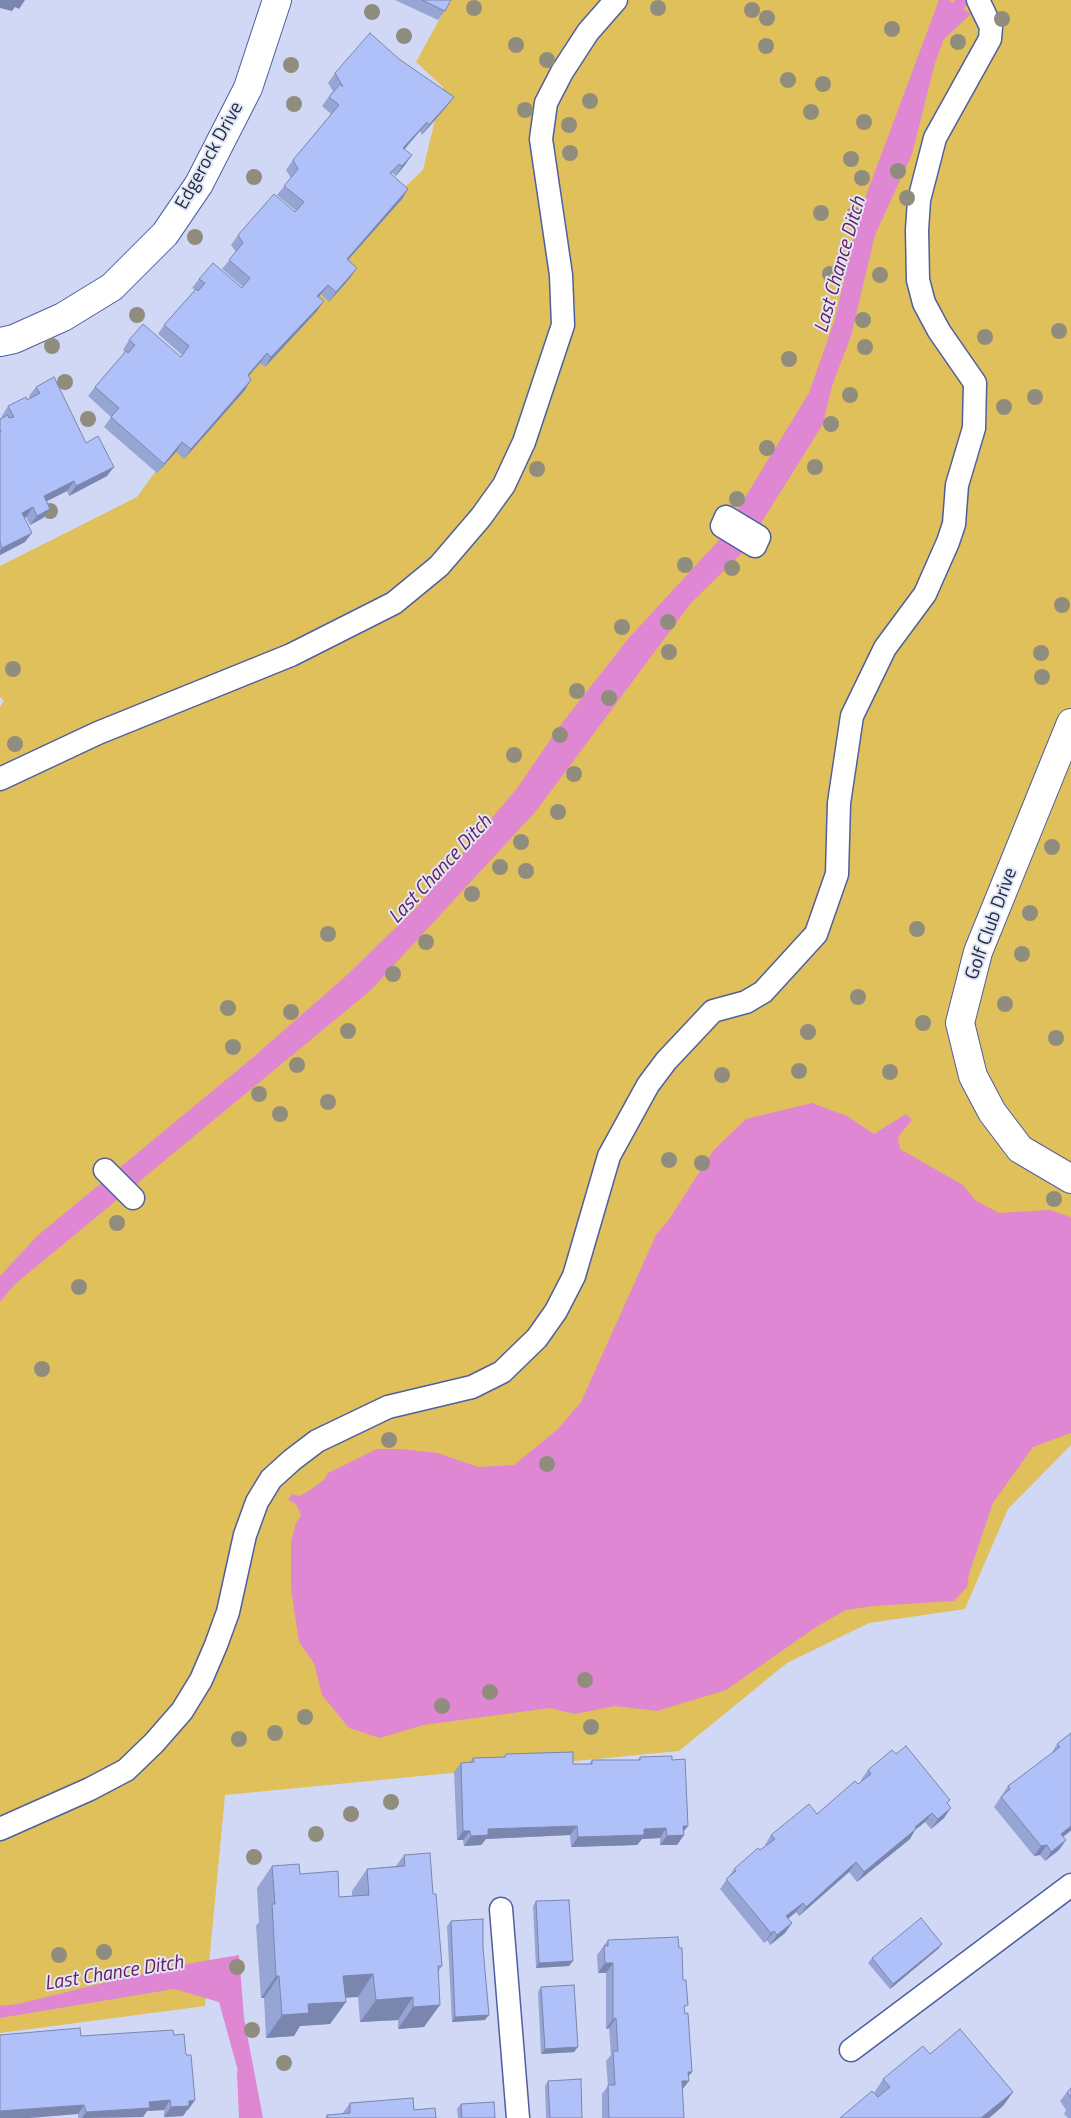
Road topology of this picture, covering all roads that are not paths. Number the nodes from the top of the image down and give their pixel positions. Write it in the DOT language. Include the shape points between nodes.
graph roads {
  1 [pos="277,0"];
  2 [pos="616,0"];
  3 [pos="979,2"];
  4 [pos="0,342"];
  5 [pos="1071,723"];
  6 [pos="0,779"];
  7 [pos="105,1170"];
  8 [pos="1071,1180"];
  9 [pos="133,1198"];
  10 [pos="0,1829"];
  11 [pos="1071,1885"];
  12 [pos="501,1909"];
  13 [pos="851,2050"];
  14 [pos="518,2118"];
  1 -- 4 [label="street, Edgerock Drive" via="248,88 199,184 165,234 112,287 63,317"];
  2 -- 6 [label="lane" via="583,40 546,103 542,139 560,266 563,325 524,442 504,485 481,517 439,566 394,603 291,655 98,733"];
  3 -- 10 [label="lane" via="991,27 990,39 936,138 919,200 917,230 918,280 924,303 975,383 974,428 956,485 954,524 948,542 925,594 885,648 852,716 839,803 836,874 816,934 763,992 746,1002 713,1011 648,1085 610,1156 574,1276 537,1338 495,1376 472,1387 388,1407 317,1441 271,1479 257,1502 245,1535 228,1612 216,1645 201,1680 182,1711 126,1770 70,1799"];
  5 -- 8 [label="street, Golf Club Drive" via="978,952 960,1023 973,1076 992,1112 1020,1149"];
  7 -- 9 [label="lane"];
  11 -- 13 [label="lane"];
  12 -- 14 [label="lane"];
}
